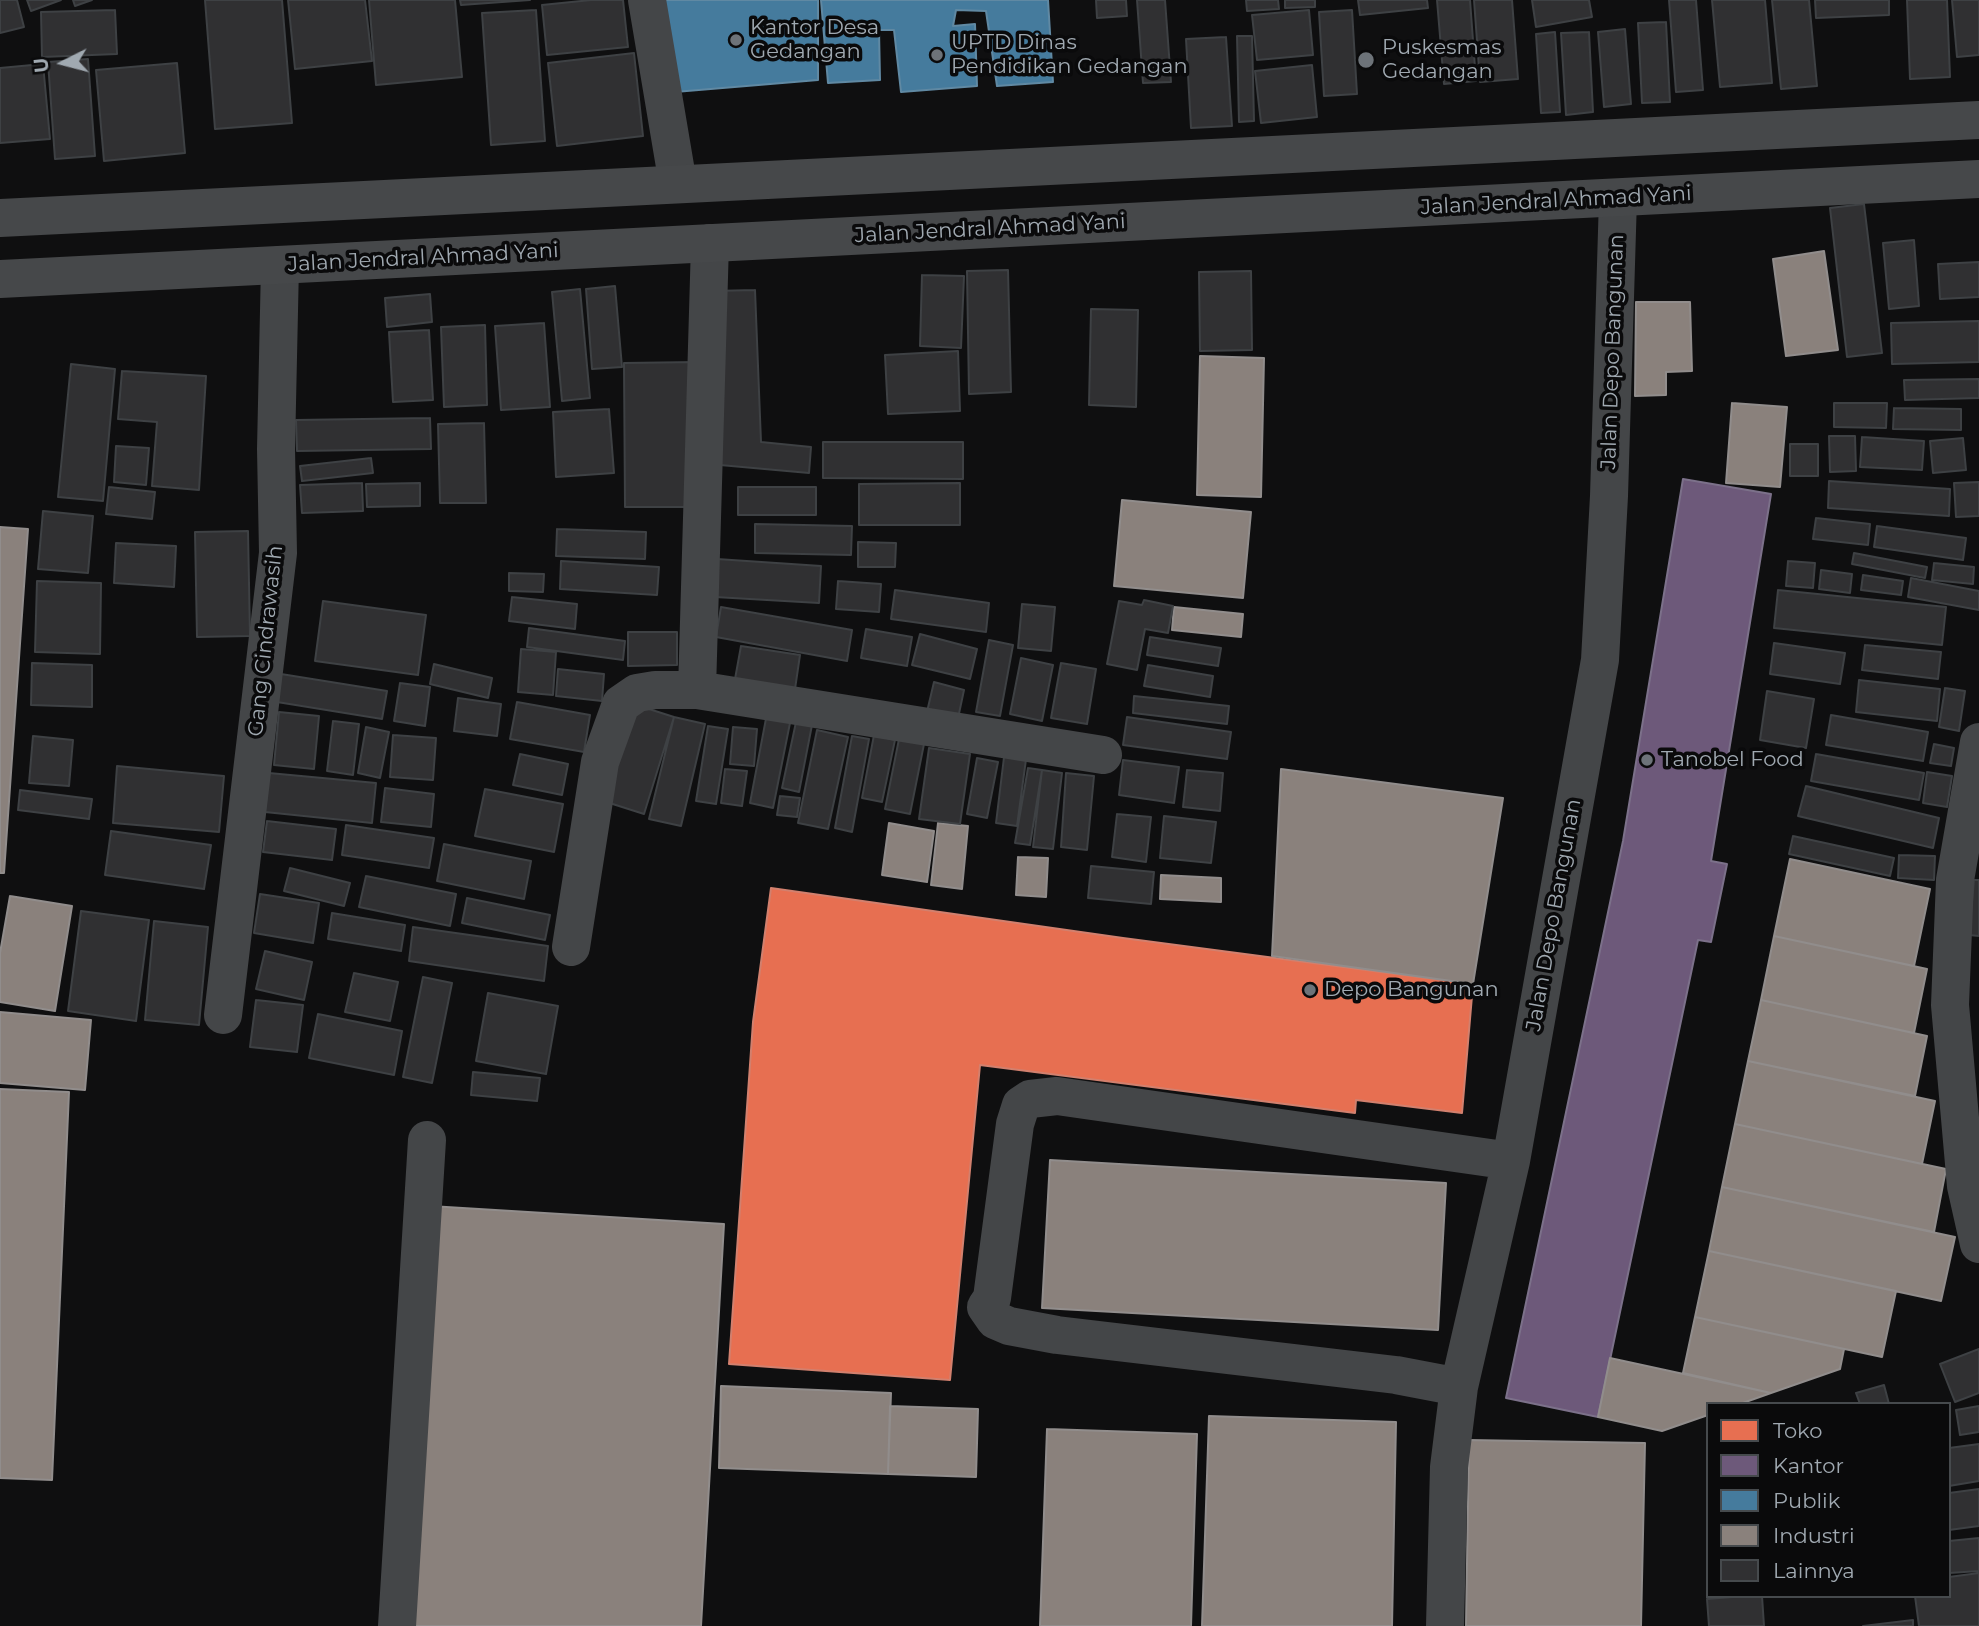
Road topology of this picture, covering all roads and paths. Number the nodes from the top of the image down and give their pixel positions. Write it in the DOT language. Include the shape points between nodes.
graph roads {
  1 [pos="647,0"];
  2 [pos="1979,120"];
  3 [pos="1979,179"];
  4 [pos="678,184"];
  5 [pos="1618,198"];
  6 [pos="0,218"];
  7 [pos="710,243"];
  8 [pos="280,265"];
  9 [pos="0,279"];
  10 [pos="697,690"];
  11 [pos="1979,742"];
  12 [pos="1103,755"];
  13 [pos="571,947"];
  14 [pos="223,1015"];
  15 [pos="427,1140"];
  16 [pos="1511,1161"];
  17 [pos="1979,1244"];
  18 [pos="1459,1387"];
  19 [pos="397,1626"];
  20 [pos="1445,1626"];
  1 -- 4 [label="street"];
  2 -- 4 [label="highway"];
  3 -- 5 [label="highway, Jalan Jendral Ahmad Yani"];
  4 -- 6 [label="highway"];
  5 -- 7 [label="highway, Jalan Jendral Ahmad Yani"];
  5 -- 16 [label="street, Jalan Depo Bangunan" via="1600,660"];
  7 -- 8 [label="highway, Jalan Jendral Ahmad Yani"];
  7 -- 10 [label="street"];
  8 -- 9 [label="highway, Jalan Jendral Ahmad Yani"];
  8 -- 14 [label="street, Gang Cindrawasih" via="278,553"];
  10 -- 12 [label="street"];
  10 -- 13 [label="street" via="637,693 621,704 600,762"];
  11 -- 17 [label="street" via="1955,880 1950,1004 1966,1185"];
  15 -- 19 [label="street"];
  16 -- 18 [label="street, Jalan Depo Bangunan"];
  16 -- 18 [label="street" via="1057,1097 1030,1099 1021,1105 1015,1124 992,1298 986,1307 995,1320 1057,1335 1396,1375"];
  18 -- 20 [label="street, Jalan Depo Bangunan" via="1450,1467"];
}
